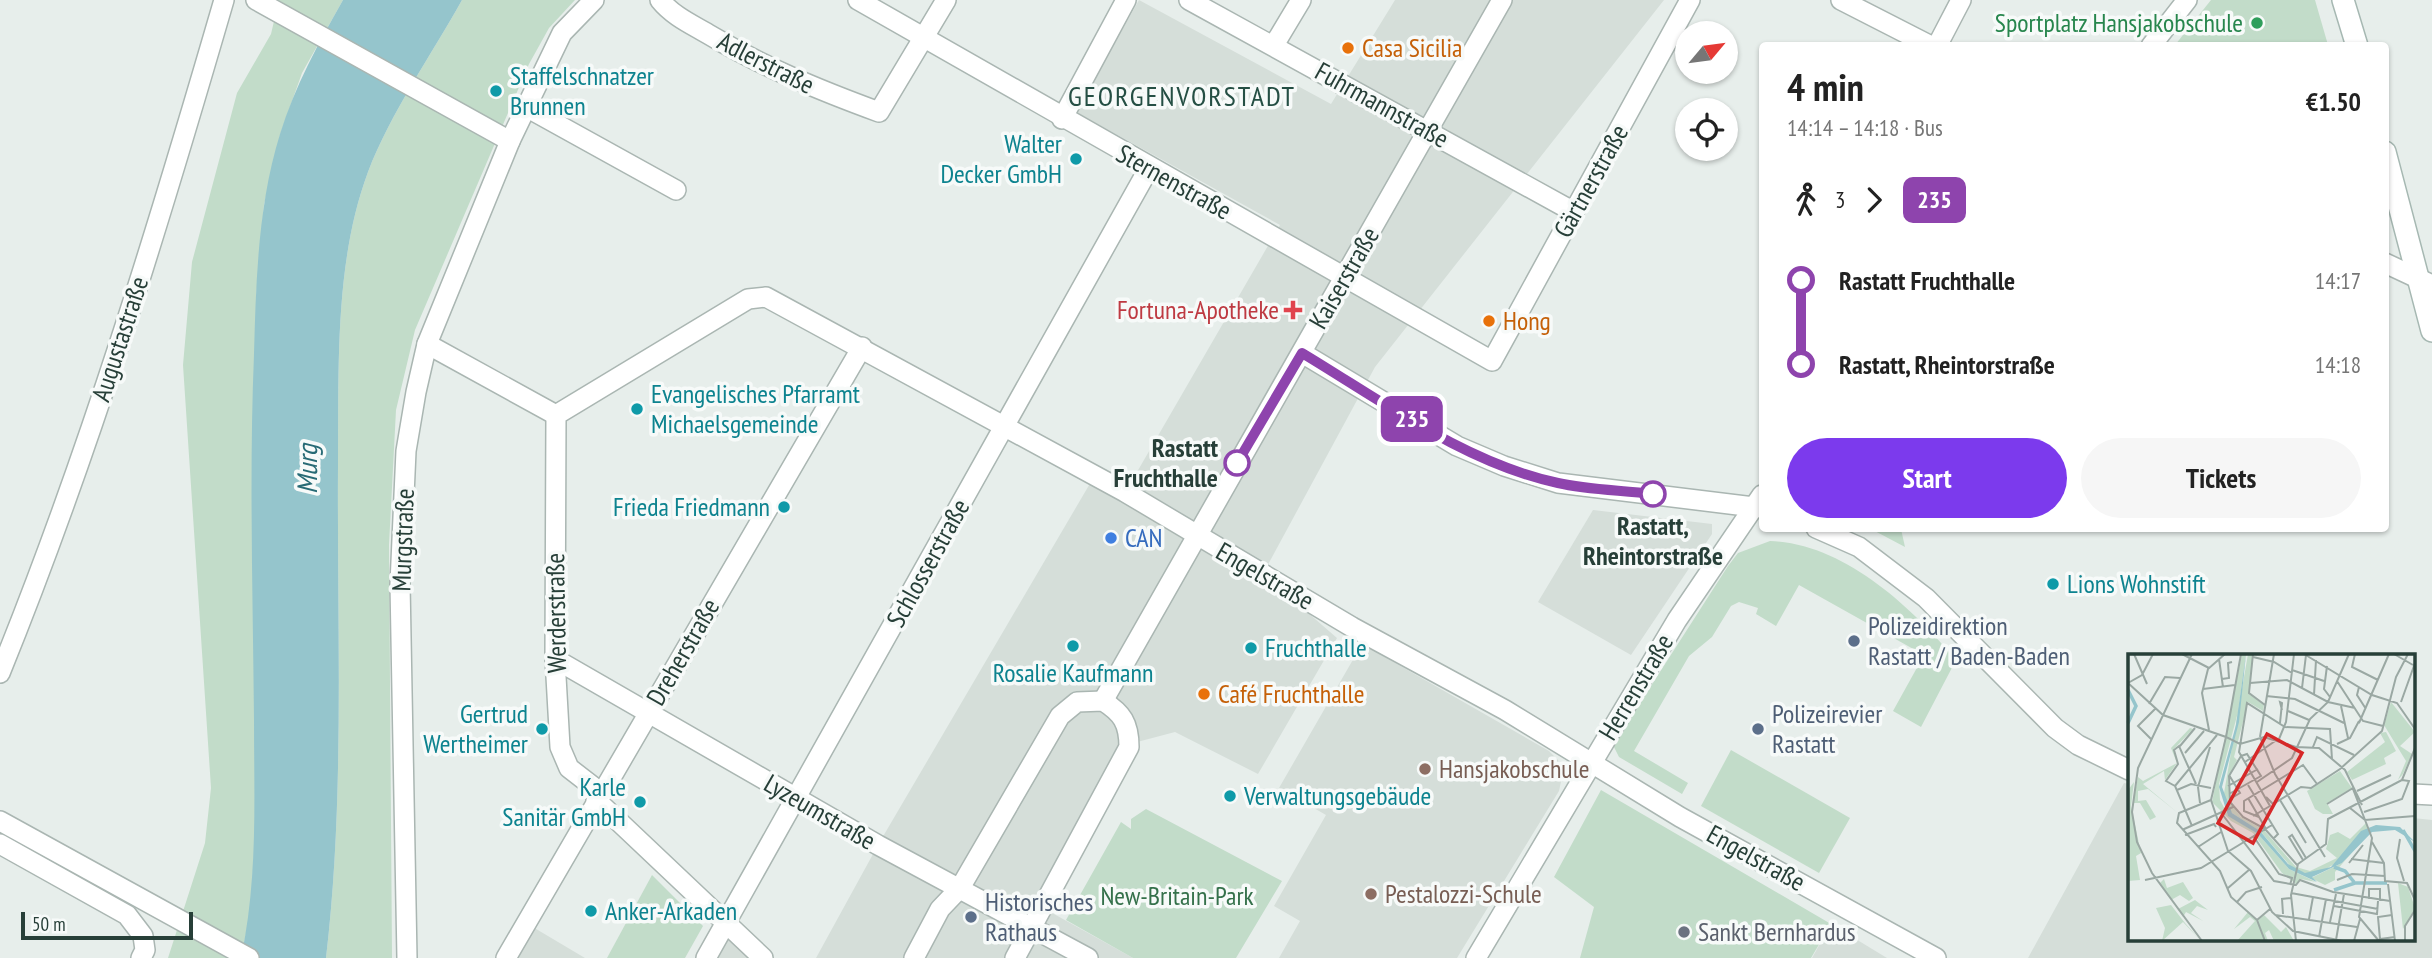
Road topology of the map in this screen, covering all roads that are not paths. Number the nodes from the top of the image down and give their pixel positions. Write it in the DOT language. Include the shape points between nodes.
graph roads {
  1 [pos="224,0"];
  2 [pos="594,0"];
  3 [pos="660,0"];
  4 [pos="858,0"];
  5 [pos="946,0"];
  6 [pos="1126,0"];
  7 [pos="1189,0"];
  8 [pos="1301,0"];
  9 [pos="1502,0"];
  10 [pos="1690,0"];
  11 [pos="1841,0"];
  12 [pos="1961,0"];
  13 [pos="2187,0"];
  14 [pos="2343,0"];
  15 [pos="262,3"];
  16 [pos="922,38"];
  17 [pos="1923,42"];
  18 [pos="1939,42"];
  19 [pos="2154,42"];
  20 [pos="2356,42"];
  21 [pos="1274,45"];
  22 [pos="526,107"];
  23 [pos="1062,118"];
  24 [pos="1429,131"];
  25 [pos="510,141"];
  26 [pos="2389,164"];
  27 [pos="1149,169"];
  28 [pos="676,190"];
  29 [pos="1574,212"];
  30 [pos="2389,265"];
  31 [pos="1345,276"];
  32 [pos="2428,286"];
  33 [pos="2432,331"];
  34 [pos="427,344"];
  35 [pos="862,347"];
  36 [pos="1302,353"];
  37 [pos="1492,361"];
  38 [pos="555,415"];
  39 [pos="1005,425"];
  40 [pos="1759,503"];
  41 [pos="1825,532"];
  42 [pos="1195,535"];
  43 [pos="555,659"];
  44 [pos="0,673"];
  45 [pos="1103,701"];
  46 [pos="648,711"];
  47 [pos="1591,761"];
  48 [pos="2128,770"];
  49 [pos="2414,794"];
  50 [pos="2432,795"];
  51 [pos="598,796"];
  52 [pos="796,799"];
  53 [pos="0,821"];
  54 [pos="0,844"];
  55 [pos="960,888"];
  56 [pos="726,923"];
  57 [pos="1033,928"];
  58 [pos="143,954"];
  59 [pos="248,958"];
  60 [pos="407,958"];
  61 [pos="506,958"];
  62 [pos="706,958"];
  63 [pos="763,958"];
  64 [pos="914,958"];
  65 [pos="1016,958"];
  66 [pos="1088,958"];
  67 [pos="1476,958"];
  68 [pos="1936,958"];
  1 -- 44 [label="street, Augustastraße" via="161,217 100,401"];
  2 -- 22 [label="street, Murgstraße" via="562,33"];
  3 -- 16 [label="street, Adlerstraße" via="669,11 734,50 807,86 879,112"];
  4 -- 16 [label="street, Sternenstraße"];
  5 -- 16 [label="street"];
  6 -- 23 [label="street"];
  7 -- 21 [label="street, Fuhrmannstraße"];
  8 -- 21 [label="street"];
  9 -- 24 [label="street, Kaiserstraße"];
  10 -- 29 [label="street, Gärtnerstraße"];
  11 -- 17 [label="street"];
  12 -- 18 [label="street"];
  13 -- 19 [label="street"];
  14 -- 20 [label="street"];
  15 -- 25 [label="street"];
  16 -- 23 [label="street, Sternenstraße"];
  21 -- 24 [label="street, Fuhrmannstraße"];
  22 -- 25 [label="street, Murgstraße"];
  22 -- 28 [label="street"];
  23 -- 27 [label="street, Sternenstraße"];
  24 -- 29 [label="street, Fuhrmannstraße"];
  24 -- 31 [label="street, Kaiserstraße"];
  25 -- 34 [label="street, Murgstraße"];
  26 -- 32 [label="street"];
  27 -- 31 [label="street, Sternenstraße"];
  27 -- 39 [label="street, Schlosserstraße"];
  29 -- 37 [label="street, Gärtnerstraße"];
  30 -- 32 [label="street"];
  31 -- 36 [label="street, Kaiserstraße"];
  31 -- 37 [label="street, Sternenstraße"];
  32 -- 33 [label="street"];
  34 -- 38 [label="street"];
  34 -- 60 [label="street, Murgstraße" via="406,451 400,583"];
  35 -- 38 [label="street, Engelstraße" via="774,300 748,299"];
  35 -- 39 [label="street, Engelstraße"];
  35 -- 46 [label="street, Dreherstraße"];
  36 -- 40 [label="street" via="1457,446 1504,466 1558,483"];
  36 -- 42 [label="street, Kaiserstraße"];
  38 -- 43 [label="street, Werderstraße"];
  39 -- 42 [label="street, Engelstraße"];
  39 -- 52 [label="street, Schlosserstraße"];
  40 -- 47 [label="street, Herrenstraße" via="1677,620"];
  41 -- 48 [label="street" via="1859,547 1926,598 2055,728"];
  42 -- 45 [label="street, Kaiserstraße"];
  42 -- 47 [label="street, Engelstraße"];
  43 -- 46 [label="street, Lyzeumstraße"];
  43 -- 51 [label="street, Werderstraße" via="563,759"];
  45 -- 55 [label="street" via="1077,702 1060,716"];
  45 -- 57 [label="street" via="1124,718 1129,747"];
  46 -- 51 [label="street, Dreherstraße"];
  46 -- 52 [label="street, Lyzeumstraße"];
  47 -- 67 [label="street, Herrenstraße"];
  47 -- 68 [label="street, Engelstraße" via="1681,817"];
  49 -- 50 [label="street"];
  51 -- 56 [label="street, Werderstraße"];
  51 -- 61 [label="street, Dreherstraße"];
  52 -- 55 [label="street, Lyzeumstraße"];
  52 -- 56 [label="street, Schlosserstraße"];
  53 -- 59 [label="street"];
  54 -- 58 [label="street" via="121,910 137,926"];
  55 -- 57 [label="street, Lyzeumstraße"];
  55 -- 64 [label="street" via="940,909"];
  56 -- 62 [label="street, Schlosserstraße"];
  56 -- 63 [label="street, Werderstraße"];
  57 -- 65 [label="street"];
  57 -- 66 [label="street, Lyzeumstraße"];
}
